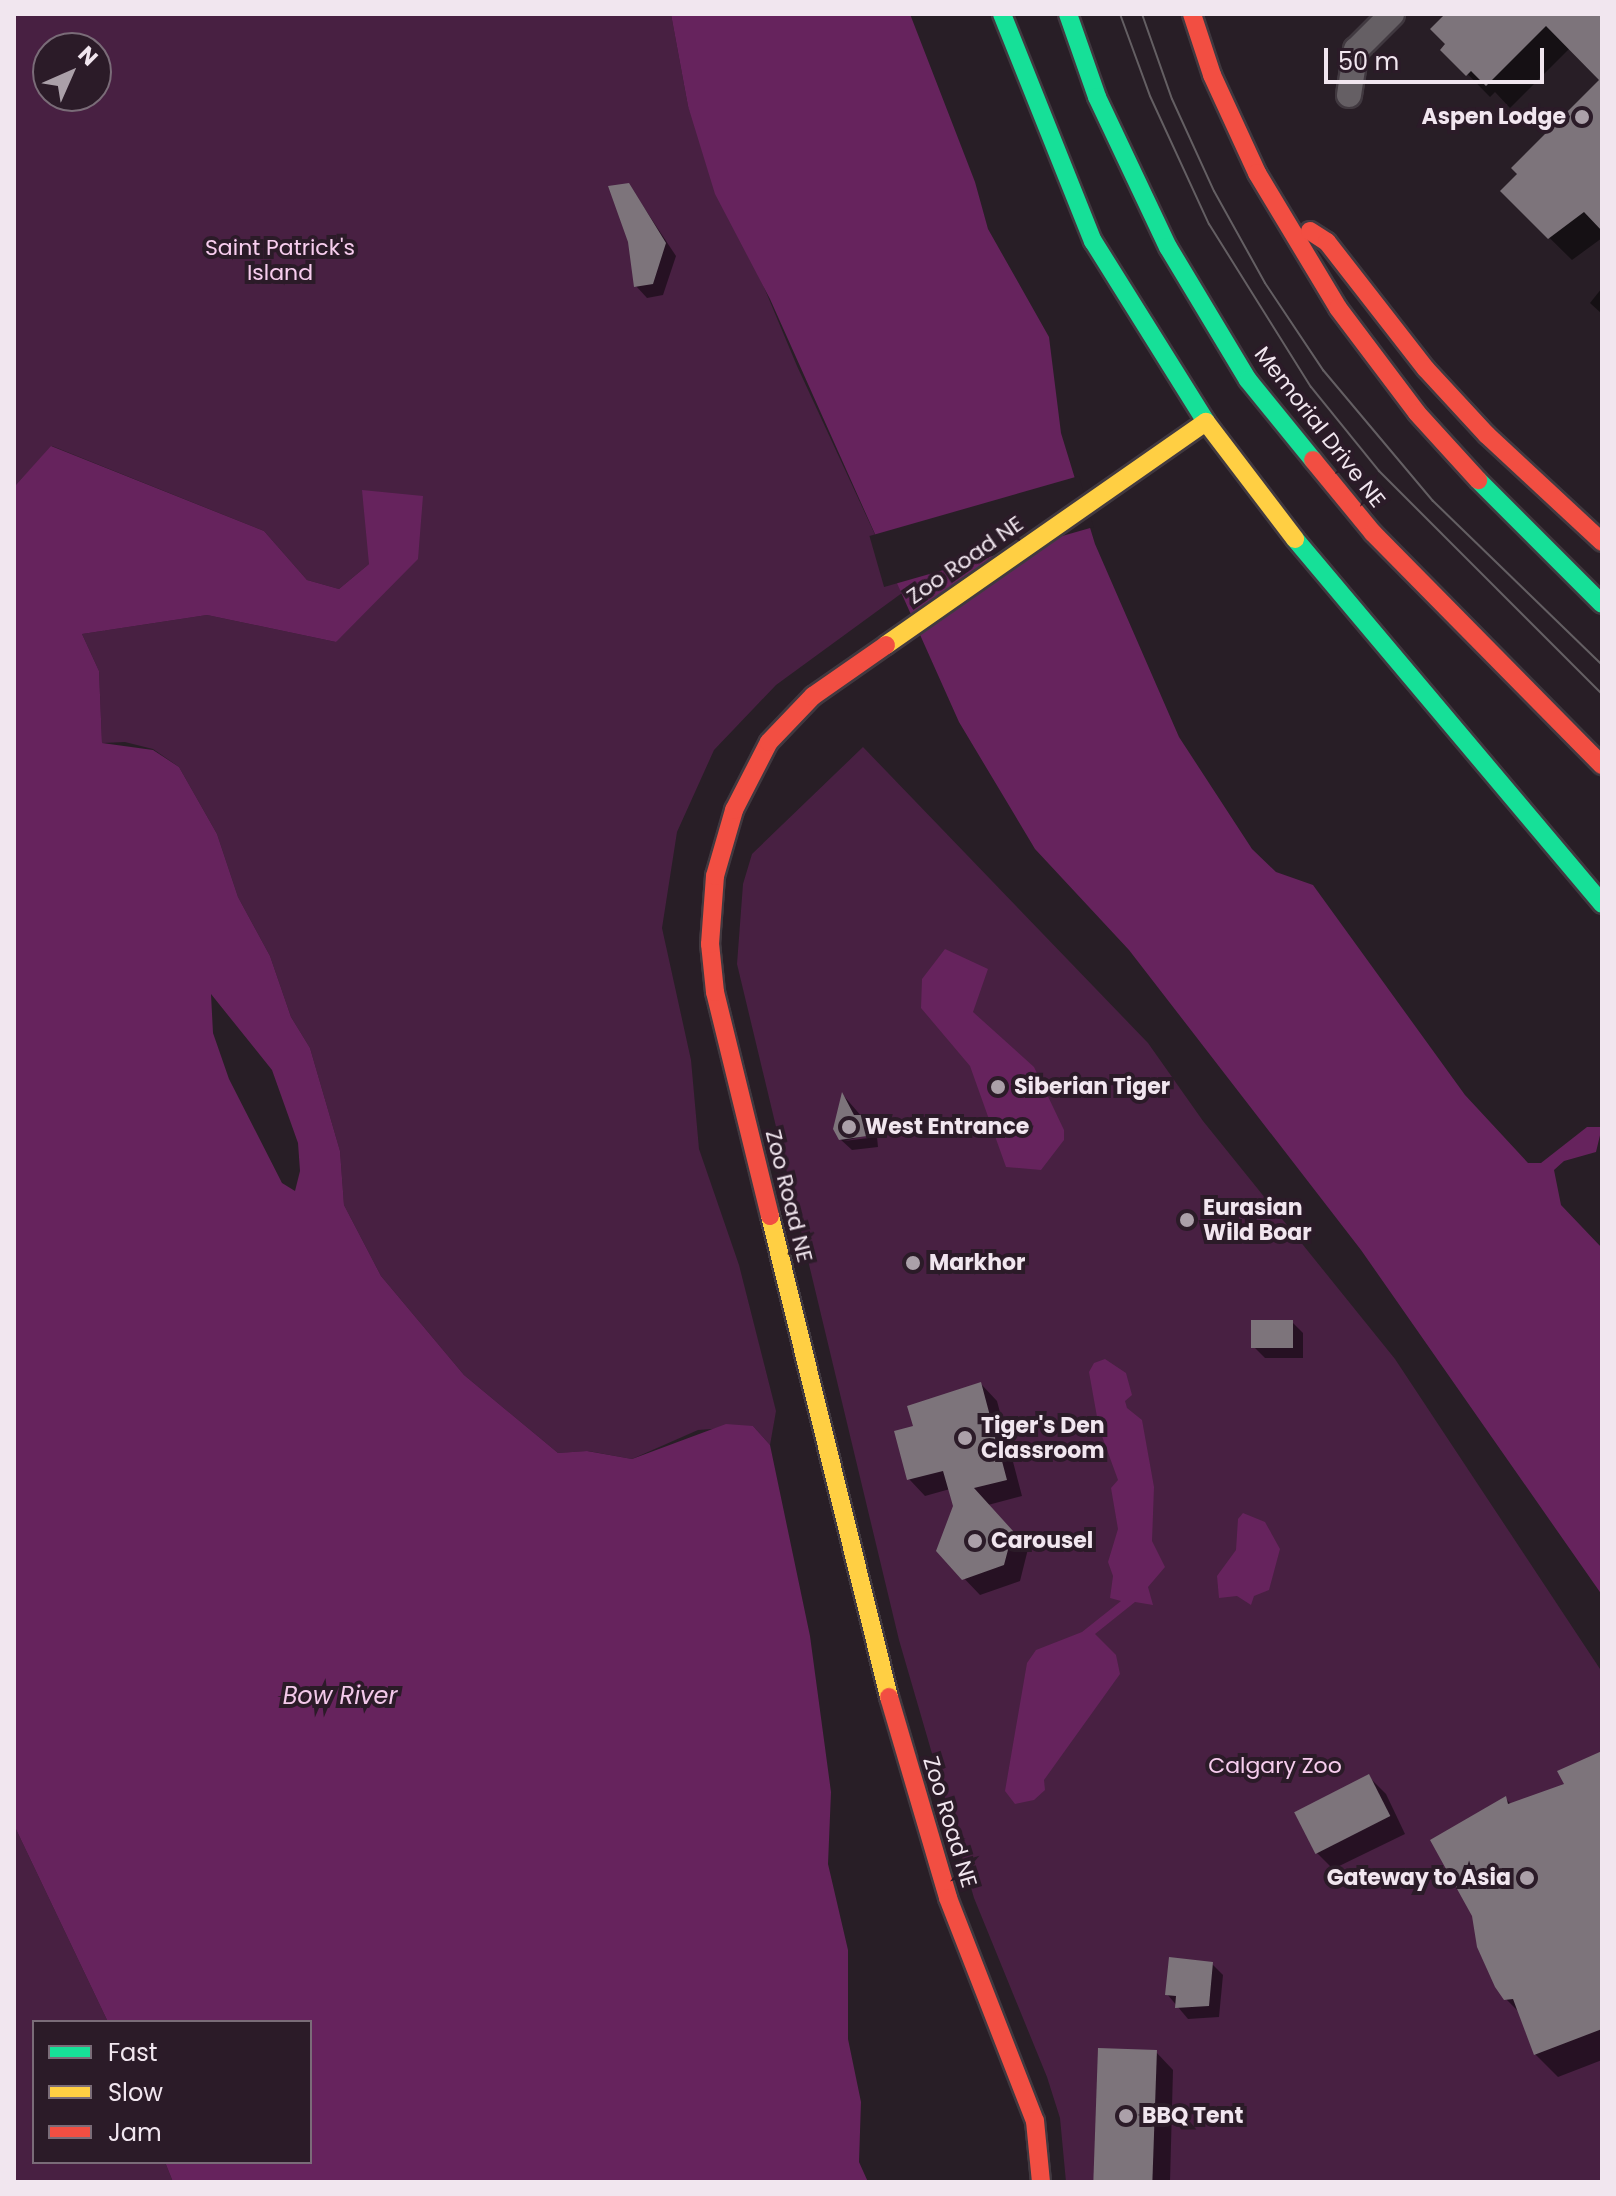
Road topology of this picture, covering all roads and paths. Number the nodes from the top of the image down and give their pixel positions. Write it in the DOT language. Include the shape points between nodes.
graph roads {
  1 [pos="1002,14"];
  2 [pos="1068,14"];
  3 [pos="1192,14"];
  4 [pos="1392,14"];
  5 [pos="1349,95"];
  6 [pos="1276,208"];
  7 [pos="1206,422"];
  8 [pos="1602,542"];
  9 [pos="1602,604"];
  10 [pos="1602,765"];
  11 [pos="1602,904"];
  12 [pos="1041,2182"];
  1 -- 7 [label="main road" via="1093,241"];
  2 -- 10 [label="main road, Memorial Drive NE" via="1097,97 1168,247 1248,380 1373,533"];
  3 -- 6 [label="main road" via="1212,75"];
  4 -- 5 [label="street" via="1356,50"];
  6 -- 8 [label="main road" via="1327,242 1426,369 1552,499"];
  6 -- 9 [label="main road" via="1345,319 1417,413 1519,525"];
  7 -- 11 [label="main road" via="1308,555"];
  7 -- 12 [label="main road, Zoo Road NE" via="877,651 789,719 748,777 722,843 710,944 715,992 895,1722 948,1898 1035,2121"];
}
